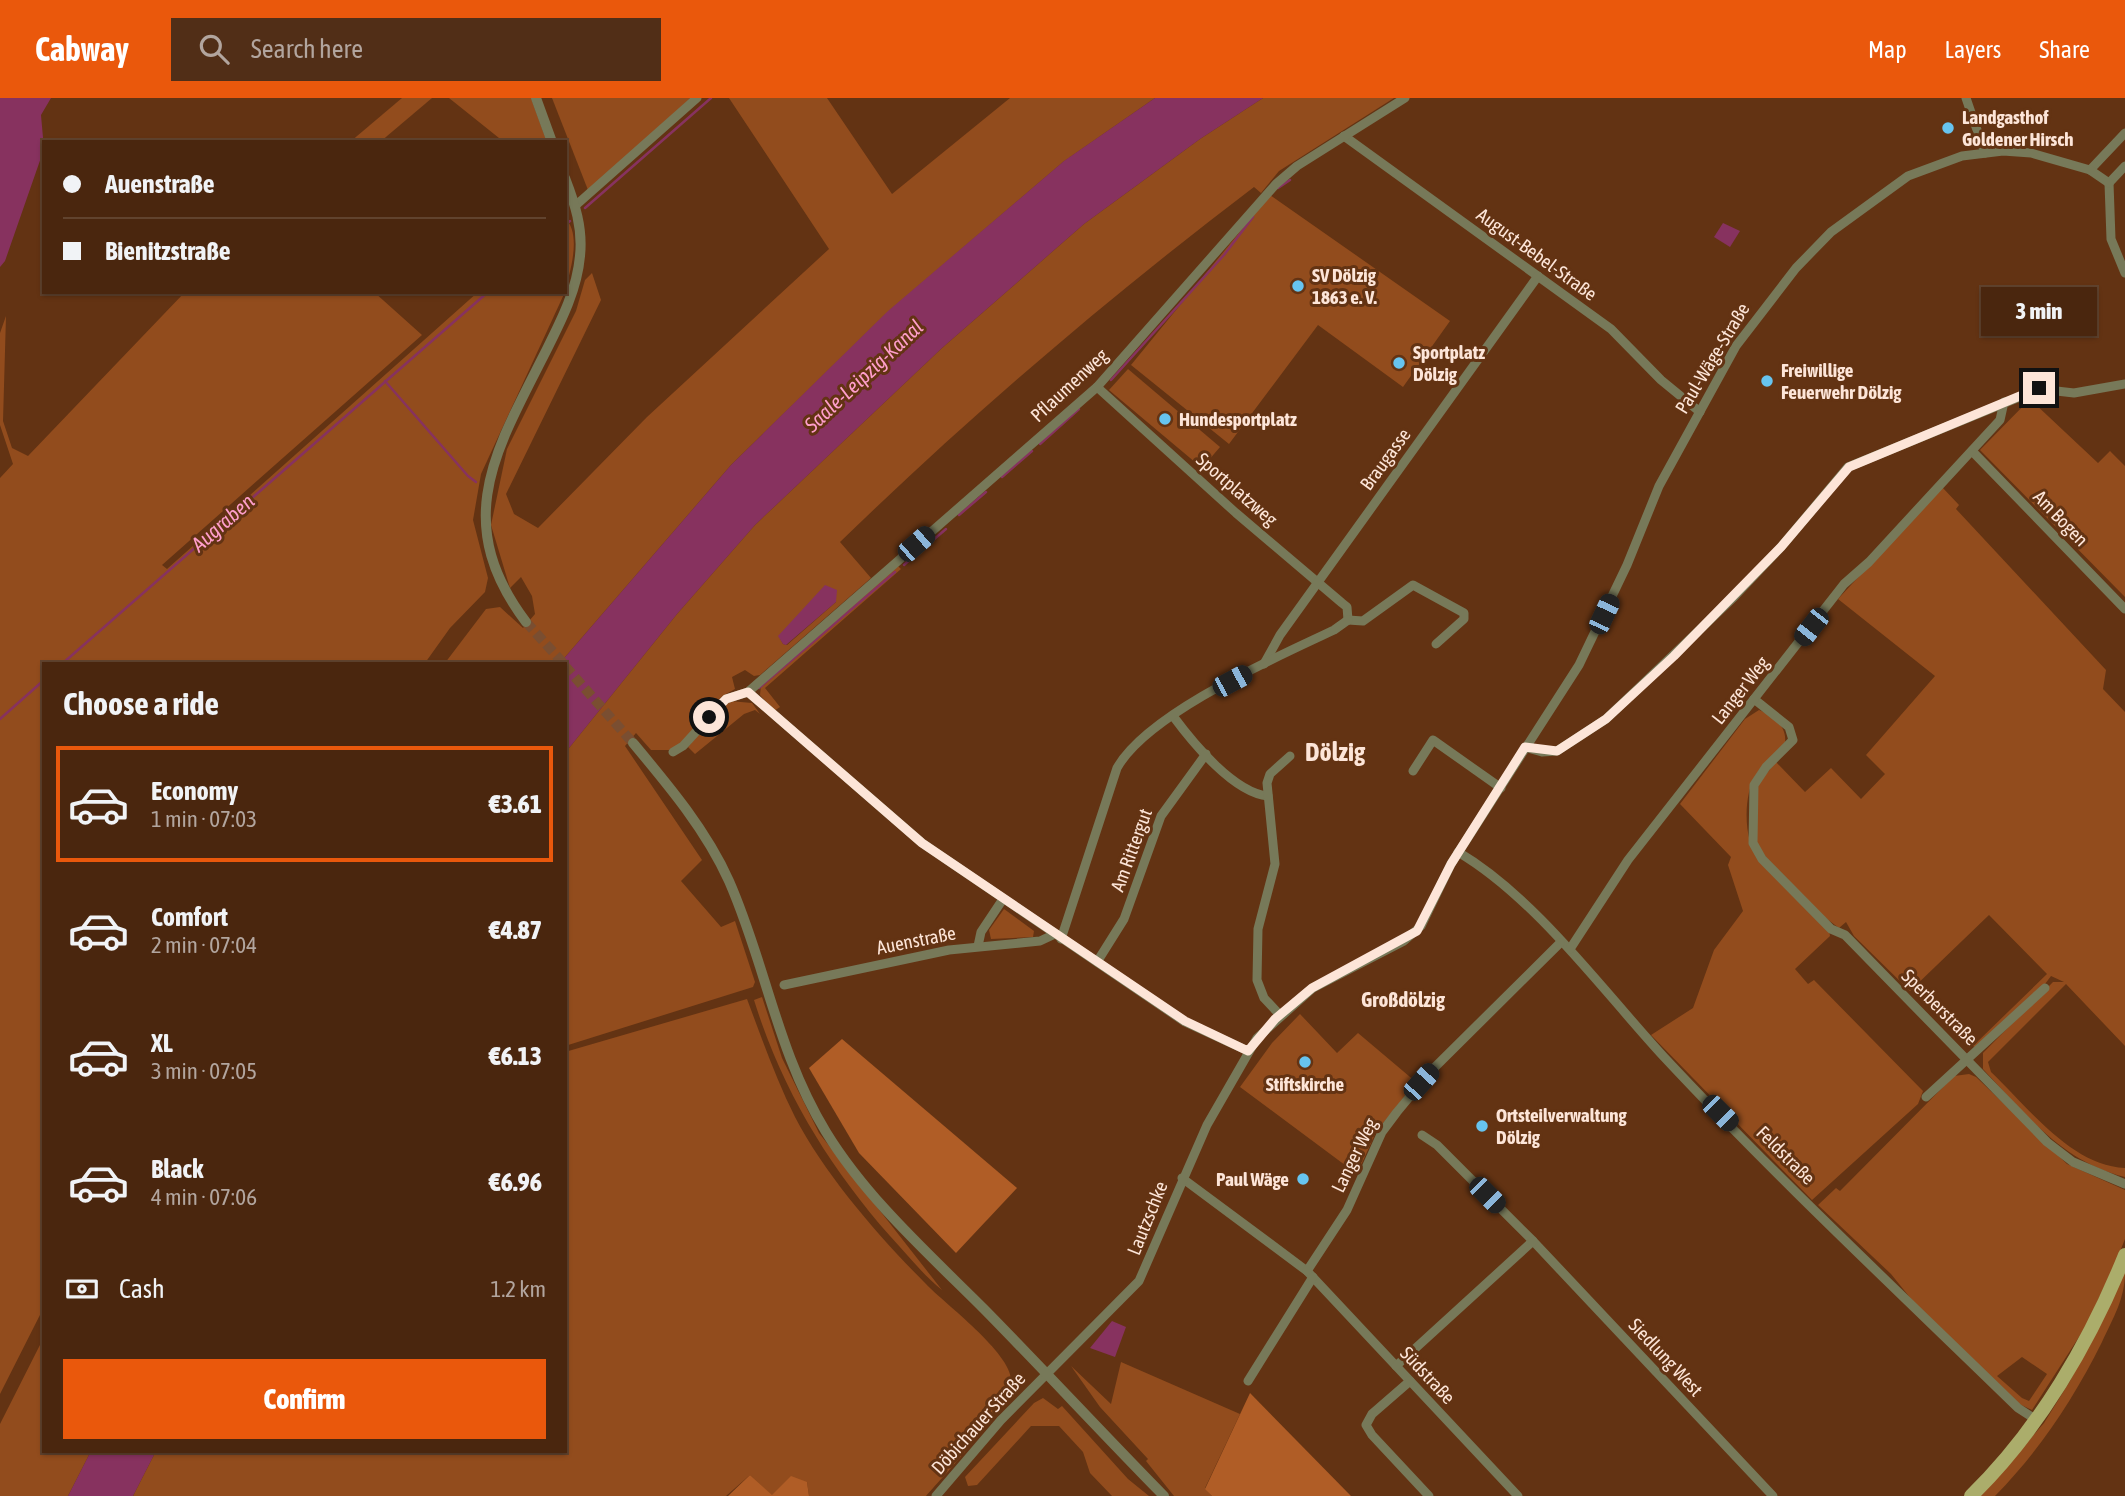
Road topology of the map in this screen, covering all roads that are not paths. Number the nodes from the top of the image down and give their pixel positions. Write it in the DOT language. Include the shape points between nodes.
graph roads {
  1 [pos="536,98"];
  2 [pos="697,98"];
  3 [pos="1405,98"];
  4 [pos="1966,98"];
  5 [pos="2125,133"];
  6 [pos="1344,136"];
  7 [pos="551,140"];
  8 [pos="1985,153"];
  9 [pos="2125,166"];
  10 [pos="2091,170"];
  11 [pos="2109,183"];
  12 [pos="567,184"];
  13 [pos="575,206"];
  14 [pos="2125,273"];
  15 [pos="1538,276"];
  16 [pos="2125,384"];
  17 [pos="1097,387"];
  18 [pos="2004,402"];
  19 [pos="1700,412"];
  20 [pos="1972,451"];
  21 [pos="1318,583"];
  22 [pos="2125,609"];
  23 [pos="1348,620"];
  24 [pos="526,622"];
  25 [pos="1436,644"];
  26 [pos="1264,664"];
  27 [pos="748,692"];
  28 [pos="1754,699"];
  29 [pos="1173,716"];
  30 [pos="633,743"];
  31 [pos="1525,747"];
  32 [pos="673,752"];
  33 [pos="1206,754"];
  34 [pos="1290,756"];
  35 [pos="1413,771"];
  36 [pos="1502,788"];
  37 [pos="1268,796"];
  38 [pos="1458,852"];
  39 [pos="1003,900"];
  40 [pos="1058,937"];
  41 [pos="1560,943"];
  42 [pos="978,946"];
  43 [pos="1570,950"];
  44 [pos="1097,962"];
  45 [pos="783,985"];
  46 [pos="2045,989"];
  47 [pos="1280,1015"];
  48 [pos="1248,1051"];
  49 [pos="1969,1061"];
  50 [pos="1926,1097"];
  51 [pos="1422,1135"];
  52 [pos="1182,1178"];
  53 [pos="2125,1184"];
  54 [pos="1533,1241"];
  55 [pos="2125,1255"];
  56 [pos="1310,1274"];
  57 [pos="1396,1366"];
  58 [pos="1046,1374"];
  59 [pos="1248,1381"];
  60 [pos="1410,1381"];
  61 [pos="2035,1419"];
  62 [pos="936,1496"];
  63 [pos="1164,1496"];
  64 [pos="1429,1496"];
  65 [pos="1518,1496"];
  66 [pos="1773,1496"];
  67 [pos="1971,1496"];
  1 -- 7 [label="street"];
  2 -- 13 [label="street"];
  3 -- 6 [label="street, Pflaumenweg"];
  4 -- 8 [label="street"];
  5 -- 10 [label="street"];
  6 -- 15 [label="street, August-Bebel-Straße"];
  6 -- 17 [label="street, Pflaumenweg" via="1269,190"];
  8 -- 10 [label="street, Paul-Wäge-Straße" via="2031,153"];
  8 -- 19 [label="street, Paul-Wäge-Straße" via="1916,172 1831,232 1762,309"];
  9 -- 11 [label="street"];
  10 -- 11 [label="street, Paul-Wäge-Straße"];
  11 -- 14 [label="street" via="2111,239"];
  12 -- 13 [label="street"];
  13 -- 24 [label="street" via="581,241 573,290 500,446 485,513 486,540 495,571"];
  15 -- 19 [label="street, August-Bebel-Straße" via="1611,329"];
  15 -- 21 [label="street, Braugasse"];
  16 -- 18 [label="street" via="2074,393 2039,388"];
  17 -- 21 [label="street, Sportplatzweg"];
  17 -- 27 [label="street, Pflaumenweg"];
  18 -- 20 [label="street, Langer Weg" via="2000,420"];
  18 -- 31 [label="street" via="1849,467 1744,587 1606,719 1557,751"];
  19 -- 31 [label="street, Paul-Wäge-Straße" via="1658,486 1627,565 1579,664"];
  20 -- 22 [label="street, Am Bogen"];
  20 -- 28 [label="street, Langer Weg" via="1844,584"];
  21 -- 23 [label="street, Sportplatzweg" via="1347,607"];
  21 -- 26 [label="street, Braugasse"];
  23 -- 25 [label="street" via="1363,621 1413,584 1464,613 1464,619"];
  23 -- 26 [label="street"];
  26 -- 29 [label="street"];
  27 -- 32 [label="street" via="726,699"];
  27 -- 39 [label="street" via="922,843"];
  28 -- 43 [label="street, Langer Weg" via="1628,860"];
  28 -- 49 [label="street, Sperberstraße" via="1789,727 1793,740 1754,785 1751,833 1762,859 1831,929 1845,935"];
  29 -- 33 [label="street"];
  29 -- 40 [label="street" via="1136,741 1117,768"];
  30 -- 58 [label="street" via="672,789 723,869 747,928 786,1054 838,1151 907,1232"];
  31 -- 36 [label="street, Paul-Wäge-Straße"];
  33 -- 37 [label="street" via="1241,786"];
  33 -- 44 [label="street, Am Rittergut" via="1161,816 1124,919"];
  34 -- 37 [label="street" via="1270,774"];
  35 -- 36 [label="street" via="1433,740"];
  36 -- 38 [label="street, Paul-Wäge-Straße"];
  37 -- 47 [label="street" via="1275,864 1258,929 1257,980 1264,998"];
  38 -- 41 [label="street, Feldstraße" via="1520,900"];
  38 -- 47 [label="street, Paul-Wäge-Straße" via="1417,931 1324,980"];
  39 -- 40 [label="street"];
  39 -- 42 [label="street" via="981,932"];
  40 -- 42 [label="street, Auenstraße"];
  40 -- 44 [label="street"];
  41 -- 43 [label="street, Feldstraße"];
  41 -- 56 [label="street, Langer Weg" via="1397,1111"];
  42 -- 45 [label="street, Auenstraße"];
  43 -- 61 [label="street, Feldstraße" via="1674,1066 2018,1408"];
  44 -- 48 [label="street" via="1185,1021"];
  46 -- 49 [label="street"];
  47 -- 48 [label="street, Paul-Wäge-Straße"];
  48 -- 52 [label="street, Lautzschke"];
  49 -- 50 [label="street"];
  49 -- 53 [label="street, Sperberstraße" via="2063,1156"];
  51 -- 54 [label="street, Siedlung West" via="1437,1144"];
  52 -- 56 [label="street, Südstraße"];
  52 -- 58 [label="street, Lautzschke" via="1139,1281"];
  54 -- 57 [label="street"];
  54 -- 66 [label="street, Siedlung West"];
  55 -- 61 [label="main road" via="2094,1324"];
  56 -- 57 [label="street, Südstraße"];
  56 -- 59 [label="street"];
  57 -- 60 [label="street, Südstraße"];
  58 -- 62 [label="street, Döbichauer Straße"];
  58 -- 63 [label="street"];
  60 -- 64 [label="street" via="1372,1414 1366,1425"];
  60 -- 65 [label="street, Südstraße"];
  61 -- 67 [label="main road"];
}
